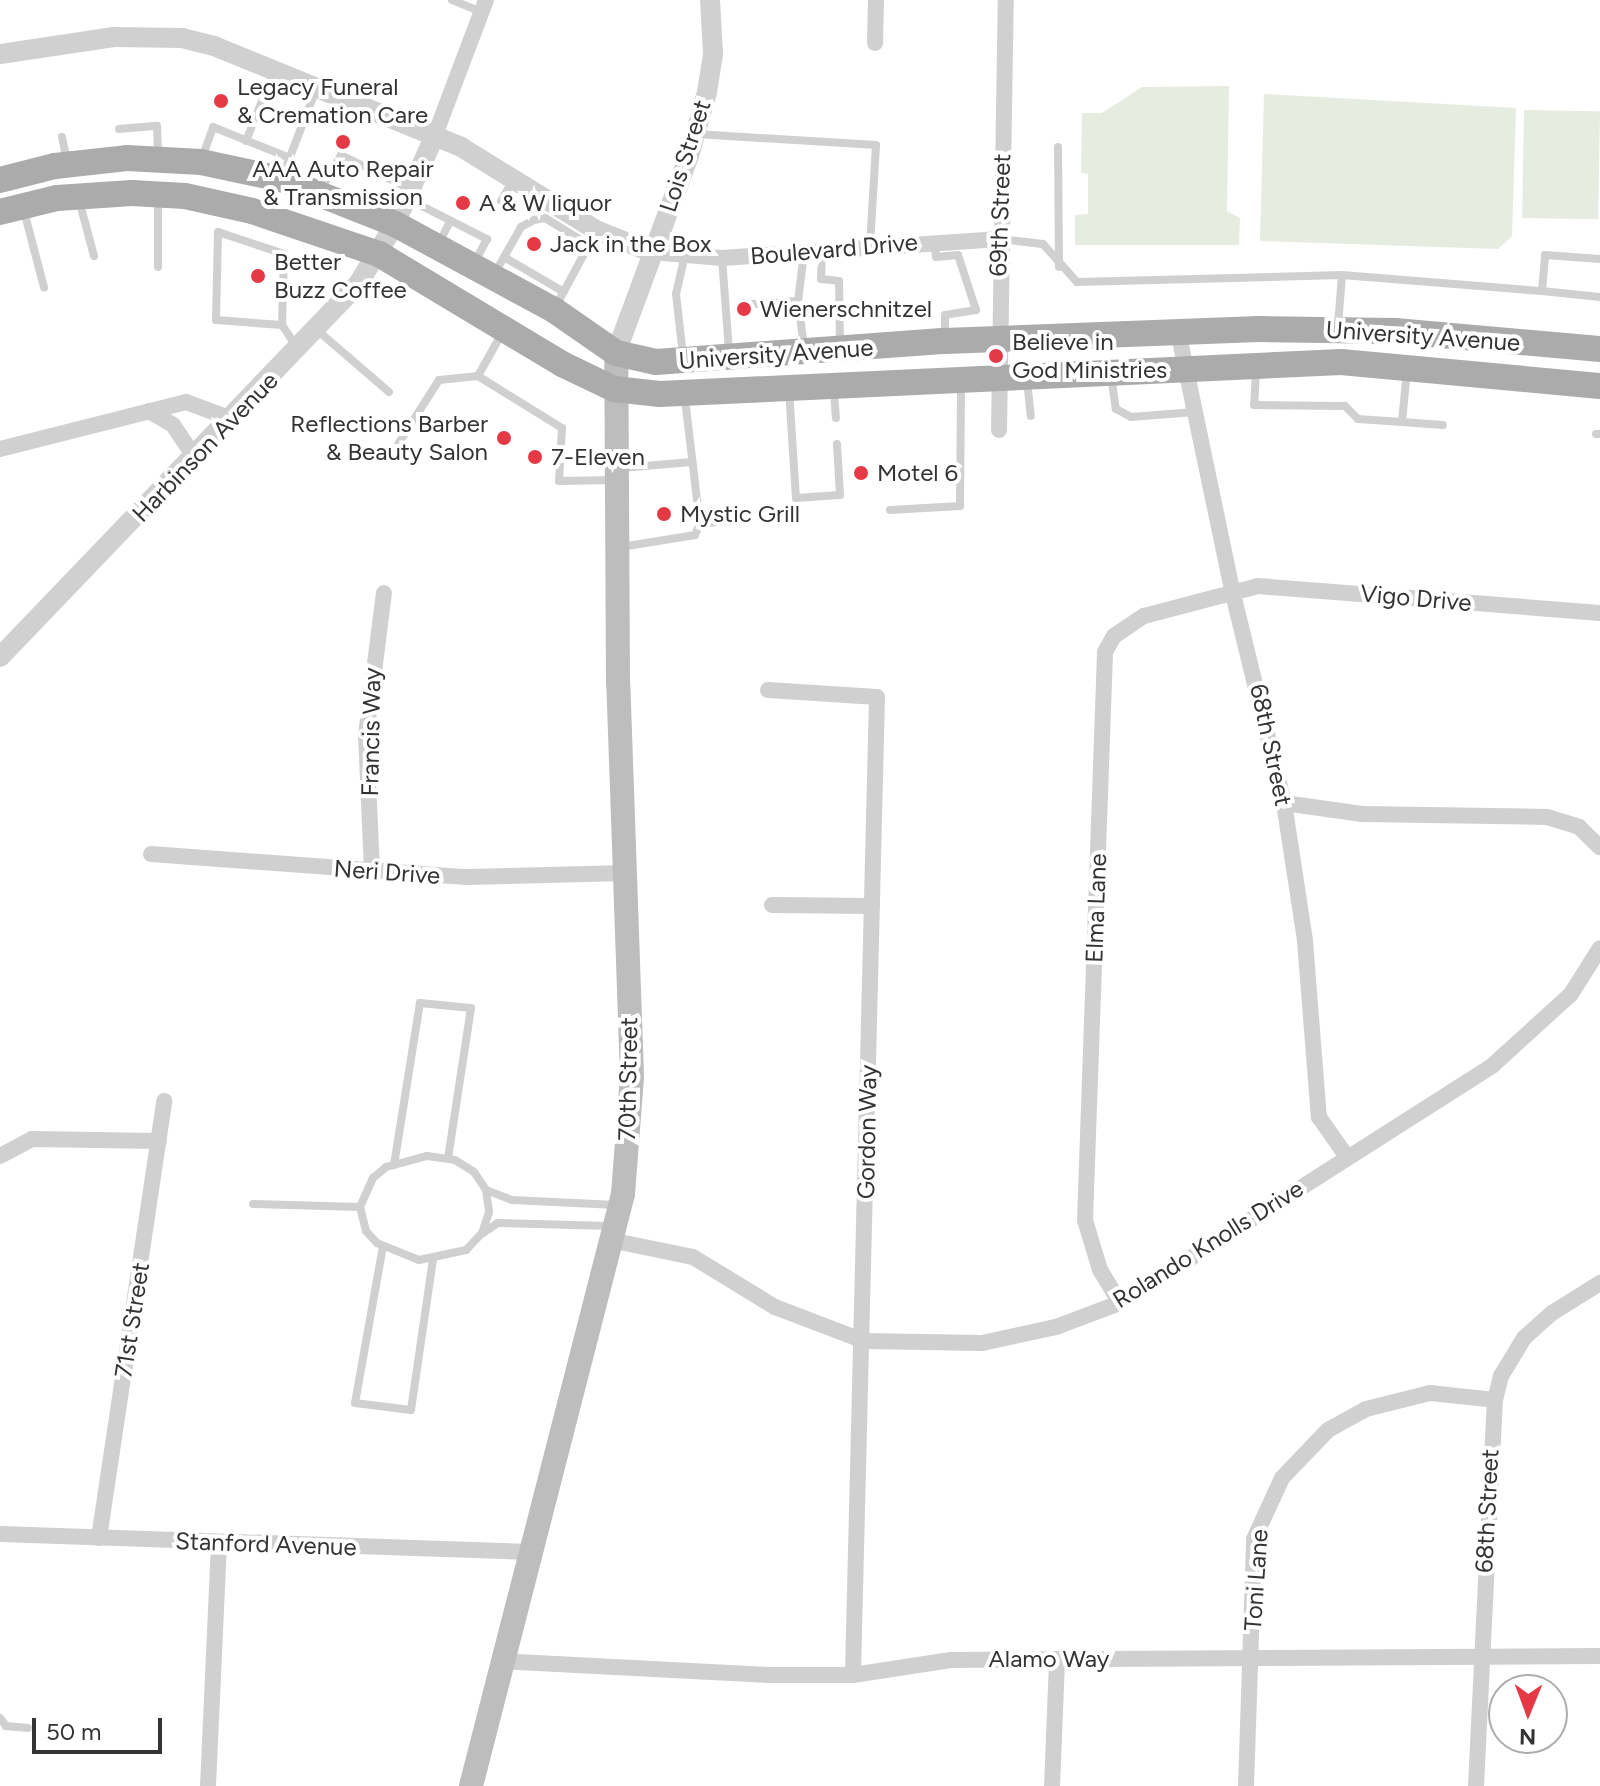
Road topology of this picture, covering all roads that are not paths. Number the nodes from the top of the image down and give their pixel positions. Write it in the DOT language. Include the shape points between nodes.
graph roads {
  1 [pos="452,0"];
  2 [pos="710,0"];
  3 [pos="876,0"];
  4 [pos="1006,0"];
  5 [pos="485,6"];
  6 [pos="875,43"];
  7 [pos="0,54"];
  8 [pos="275,70"];
  9 [pos="317,87"];
  10 [pos="119,129"];
  11 [pos="695,134"];
  12 [pos="435,135"];
  13 [pos="62,137"];
  14 [pos="246,141"];
  15 [pos="1058,147"];
  16 [pos="158,160"];
  17 [pos="201,162"];
  18 [pos="68,164"];
  19 [pos="285,169"];
  20 [pos="515,178"];
  21 [pos="0,180"];
  22 [pos="320,191"];
  23 [pos="408,194"];
  24 [pos="78,195"];
  25 [pos="158,195"];
  26 [pos="501,201"];
  27 [pos="223,205"];
  28 [pos="11,210"];
  29 [pos="450,221"];
  30 [pos="395,224"];
  31 [pos="218,232"];
  32 [pos="593,237"];
  33 [pos="999,239"];
  34 [pos="934,241"];
  35 [pos="437,247"];
  36 [pos="870,247"];
  37 [pos="822,251"];
  38 [pos="651,252"];
  39 [pos="804,253"];
  40 [pos="379,254"];
  41 [pos="94,256"];
  42 [pos="684,258"];
  43 [pos="722,258"];
  44 [pos="1600,259"];
  45 [pos="158,267"];
  46 [pos="490,267"];
  47 [pos="1059,268"];
  48 [pos="1342,275"];
  49 [pos="44,287"];
  50 [pos="1542,291"];
  51 [pos="1600,297"];
  52 [pos="559,301"];
  53 [pos="798,301"];
  54 [pos="752,304"];
  55 [pos="725,305"];
  56 [pos="735,305"];
  57 [pos="282,325"];
  58 [pos="504,329"];
  59 [pos="317,330"];
  60 [pos="1338,330"];
  61 [pos="1178,331"];
  62 [pos="997,340"];
  63 [pos="945,341"];
  64 [pos="1600,349"];
  65 [pos="299,350"];
  66 [pos="840,350"];
  67 [pos="805,352"];
  68 [pos="616,353"];
  69 [pos="730,357"];
  70 [pos="684,360"];
  71 [pos="1257,365"];
  72 [pos="1185,366"];
  73 [pos="1407,369"];
  74 [pos="1110,371"];
  75 [pos="1027,375"];
  76 [pos="478,376"];
  77 [pos="998,376"];
  78 [pos="961,379"];
  79 [pos="834,386"];
  80 [pos="1600,386"];
  81 [pos="614,389"];
  82 [pos="789,389"];
  83 [pos="389,392"];
  84 [pos="684,394"];
  85 [pos="149,411"];
  86 [pos="1195,412"];
  87 [pos="1031,416"];
  88 [pos="836,418"];
  89 [pos="232,419"];
  90 [pos="1402,422"];
  91 [pos="1443,425"];
  92 [pos="999,430"];
  93 [pos="837,444"];
  94 [pos="397,446"];
  95 [pos="0,449"];
  96 [pos="195,458"];
  97 [pos="692,462"];
  98 [pos="616,475"];
  99 [pos="890,510"];
  100 [pos="749,518"];
  101 [pos="700,524"];
  102 [pos="617,548"];
  103 [pos="384,593"];
  104 [pos="1233,594"];
  105 [pos="1600,613"];
  106 [pos="0,657"];
  107 [pos="768,690"];
  108 [pos="1284,803"];
  109 [pos="1600,847"];
  110 [pos="151,854"];
  111 [pos="372,871"];
  112 [pos="625,873"];
  113 [pos="772,905"];
  114 [pos="872,906"];
  115 [pos="1600,948"];
  116 [pos="164,1101"];
  117 [pos="159,1141"];
  118 [pos="0,1156"];
  119 [pos="1347,1157"];
  120 [pos="448,1158"];
  121 [pos="394,1165"];
  122 [pos="486,1190"];
  123 [pos="253,1204"];
  124 [pos="360,1207"];
  125 [pos="617,1224"];
  126 [pos="482,1233"];
  127 [pos="383,1246"];
  128 [pos="433,1260"];
  129 [pos="1600,1283"];
  130 [pos="1120,1303"];
  131 [pos="864,1341"];
  132 [pos="1495,1400"];
  133 [pos="0,1534"];
  134 [pos="99,1538"];
  135 [pos="219,1542"];
  136 [pos="531,1552"];
  137 [pos="1600,1656"];
  138 [pos="1480,1657"];
  139 [pos="1251,1658"];
  140 [pos="1057,1659"];
  141 [pos="500,1661"];
  142 [pos="853,1675"];
  143 [pos="0,1718"];
  144 [pos="28,1728"];
  145 [pos="208,1786"];
  146 [pos="471,1786"];
  147 [pos="1052,1786"];
  148 [pos="1246,1786"];
  149 [pos="1476,1786"];
  1 -- 5 [label="lane"];
  2 -- 11 [label="street, Lois Street" via="713,53"];
  3 -- 6 [label="street"];
  4 -- 33 [label="street, 69th Street"];
  5 -- 12 [label="street"];
  7 -- 8 [label="street, Boulevard Drive" via="114,37 182,38"];
  8 -- 9 [label="street, Boulevard Drive"];
  8 -- 14 [label="lane"];
  9 -- 12 [label="street, Boulevard Drive"];
  9 -- 19 [label="lane"];
  10 -- 16 [label="lane" via="157,126"];
  11 -- 36 [label="lane" via="876,145"];
  11 -- 38 [label="street, Lois Street"];
  12 -- 20 [label="street, Boulevard Drive"];
  12 -- 23 [label="street, Harbinson Avenue"];
  13 -- 18 [label="lane"];
  14 -- 17 [label="lane" via="213,127"];
  14 -- 19 [label="lane"];
  15 -- 47 [label="lane"];
  16 -- 17 [label="main road, University Avenue"];
  16 -- 18 [label="main road, University Avenue"];
  17 -- 19 [label="main road, University Avenue"];
  18 -- 21 [label="main road, University Avenue"];
  19 -- 22 [label="main road, University Avenue"];
  20 -- 26 [label="lane"];
  20 -- 32 [label="street, Boulevard Drive"];
  22 -- 23 [label="lane" via="341,155"];
  22 -- 30 [label="main road, University Avenue"];
  23 -- 29 [label="lane"];
  23 -- 30 [label="street, Harbinson Avenue"];
  24 -- 25 [label="main road, University Avenue"];
  24 -- 28 [label="main road, University Avenue"];
  24 -- 41 [label="lane"];
  25 -- 27 [label="main road, University Avenue"];
  25 -- 45 [label="lane"];
  27 -- 31 [label="lane"];
  27 -- 40 [label="main road, University Avenue"];
  28 -- 49 [label="lane"];
  29 -- 35 [label="lane"];
  29 -- 46 [label="lane" via="487,239"];
  30 -- 35 [label="main road, University Avenue"];
  30 -- 40 [label="street, Harbinson Avenue"];
  31 -- 57 [label="lane" via="284,254"];
  31 -- 57 [label="lane" via="216,320"];
  32 -- 38 [label="street, Boulevard Drive"];
  32 -- 46 [label="lane" via="545,218 521,227"];
  32 -- 52 [label="lane"];
  33 -- 34 [label="street, Boulevard Drive"];
  33 -- 47 [label="lane" via="1043,244"];
  33 -- 62 [label="street, 69th Street"];
  34 -- 36 [label="street, Boulevard Drive"];
  34 -- 63 [label="lane" via="936,257 958,255 976,310 945,315"];
  35 -- 46 [label="main road, University Avenue"];
  36 -- 37 [label="street, Boulevard Drive"];
  37 -- 39 [label="street, Boulevard Drive"];
  37 -- 66 [label="lane" via="821,279 839,281"];
  38 -- 42 [label="street, Boulevard Drive"];
  38 -- 68 [label="street, Lois Street"];
  39 -- 43 [label="street, Boulevard Drive"];
  39 -- 53 [label="lane"];
  40 -- 58 [label="main road, University Avenue"];
  40 -- 59 [label="street, Harbinson Avenue"];
  42 -- 43 [label="street, Boulevard Drive"];
  42 -- 70 [label="lane" via="676,294"];
  43 -- 55 [label="lane"];
  44 -- 50 [label="lane" via="1545,255"];
  46 -- 52 [label="main road, University Avenue"];
  47 -- 48 [label="lane" via="1077,282"];
  48 -- 50 [label="lane"];
  48 -- 60 [label="lane"];
  50 -- 51 [label="lane"];
  52 -- 68 [label="main road, University Avenue"];
  53 -- 54 [label="lane"];
  53 -- 67 [label="lane"];
  55 -- 56 [label="lane"];
  55 -- 69 [label="lane"];
  57 -- 65 [label="lane"];
  58 -- 76 [label="lane"];
  58 -- 81 [label="main road, University Avenue"];
  59 -- 65 [label="street, Harbinson Avenue"];
  59 -- 83 [label="lane"];
  60 -- 61 [label="main road, University Avenue"];
  60 -- 64 [label="main road, University Avenue"];
  61 -- 62 [label="main road, University Avenue"];
  61 -- 72 [label="street, 68th Street"];
  62 -- 63 [label="main road, University Avenue"];
  62 -- 77 [label="street, 69th Street"];
  63 -- 66 [label="main road, University Avenue"];
  65 -- 89 [label="street, Harbinson Avenue"];
  66 -- 67 [label="main road, University Avenue"];
  67 -- 69 [label="main road, University Avenue"];
  68 -- 70 [label="main road, University Avenue" via="656,362"];
  68 -- 81 [label="main road, 70th Street"];
  69 -- 70 [label="main road, University Avenue"];
  71 -- 72 [label="main road, University Avenue"];
  71 -- 73 [label="main road, University Avenue" via="1341,362"];
  71 -- 90 [label="lane" via="1254,405 1345,406 1358,419"];
  72 -- 74 [label="main road, University Avenue"];
  72 -- 86 [label="street, 68th Street"];
  73 -- 80 [label="main road, University Avenue"];
  73 -- 90 [label="lane"];
  74 -- 75 [label="main road, University Avenue"];
  74 -- 86 [label="lane" via="1116,409 1131,417"];
  75 -- 77 [label="main road, University Avenue"];
  75 -- 87 [label="lane"];
  76 -- 94 [label="lane" via="439,380"];
  76 -- 98 [label="lane" via="562,428 559,481"];
  77 -- 78 [label="main road, University Avenue"];
  77 -- 92 [label="street, 69th Street"];
  78 -- 79 [label="main road, University Avenue"];
  78 -- 99 [label="lane" via="960,506"];
  79 -- 82 [label="main road, University Avenue"];
  79 -- 88 [label="lane"];
  81 -- 84 [label="main road, University Avenue"];
  81 -- 98 [label="main road, 70th Street"];
  82 -- 84 [label="main road, University Avenue"];
  82 -- 93 [label="lane" via="796,498 840,495"];
  84 -- 97 [label="lane"];
  85 -- 89 [label="street" via="186,402"];
  85 -- 95 [label="street"];
  85 -- 96 [label="street" via="173,425"];
  86 -- 104 [label="street, 68th Street"];
  89 -- 96 [label="street, Harbinson Avenue"];
  90 -- 91 [label="lane"];
  96 -- 106 [label="street, Harbinson Avenue"];
  97 -- 98 [label="lane"];
  97 -- 101 [label="lane"];
  98 -- 102 [label="main road, 70th Street"];
  100 -- 101 [label="lane"];
  101 -- 102 [label="lane" via="695,535"];
  102 -- 112 [label="main road, 70th Street"];
  103 -- 111 [label="street, Francis Way" via="366,735"];
  104 -- 105 [label="street, Vigo Drive" via="1258,586"];
  104 -- 108 [label="street, 68th Street"];
  104 -- 130 [label="street, Elma Lane" via="1135,619 1120,629 1105,652 1085,1220 1100,1270"];
  107 -- 114 [label="street, Gordon Way" via="877,697"];
  108 -- 109 [label="street" via="1362,814 1547,817 1579,827"];
  108 -- 119 [label="street, 68th Street" via="1305,941 1319,1117"];
  110 -- 111 [label="street, Neri Drive"];
  111 -- 112 [label="street, Neri Drive" via="466,877"];
  112 -- 125 [label="main road, 70th Street" via="632,1076"];
  113 -- 114 [label="street"];
  114 -- 131 [label="street, Gordon Way"];
  115 -- 119 [label="street, Rolando Knolls Drive" via="1571,994 1500,1059"];
  116 -- 117 [label="street, 71st Street"];
  117 -- 118 [label="street" via="32,1139"];
  117 -- 134 [label="street, 71st Street"];
  119 -- 130 [label="street, Rolando Knolls Drive"];
  120 -- 121 [label="lane" via="427,1156"];
  120 -- 121 [label="lane" via="471,1008 420,1003"];
  120 -- 122 [label="lane" via="474,1172"];
  121 -- 124 [label="lane" via="373,1178"];
  122 -- 125 [label="lane"];
  122 -- 126 [label="lane" via="489,1212"];
  123 -- 124 [label="lane"];
  124 -- 127 [label="lane" via="366,1231"];
  125 -- 126 [label="lane" via="498,1223"];
  125 -- 131 [label="street, Rolando Knolls Drive" via="693,1257 767,1303"];
  125 -- 136 [label="main road, 70th Street"];
  126 -- 128 [label="lane" via="466,1250"];
  127 -- 128 [label="lane" via="409,1258"];
  127 -- 128 [label="lane" via="355,1403 411,1410"];
  129 -- 132 [label="street, 68th Street" via="1524,1338 1501,1376"];
  130 -- 131 [label="street, Rolando Knolls Drive" via="1056,1327 982,1343"];
  131 -- 142 [label="street, Gordon Way"];
  132 -- 138 [label="street, 68th Street"];
  132 -- 139 [label="street, Toni Lane" via="1441,1393 1387,1401 1328,1430 1296,1460 1270,1497 1254,1539"];
  133 -- 134 [label="street, Stanford Avenue"];
  134 -- 135 [label="street, Stanford Avenue"];
  135 -- 136 [label="street, Stanford Avenue"];
  135 -- 145 [label="street"];
  136 -- 141 [label="main road, 70th Street"];
  137 -- 138 [label="street, Alamo Way"];
  138 -- 139 [label="street, Alamo Way"];
  138 -- 149 [label="street, 68th Street"];
  139 -- 140 [label="street, Alamo Way"];
  139 -- 148 [label="street, Toni Lane"];
  140 -- 142 [label="street, Alamo Way" via="951,1660"];
  140 -- 147 [label="street"];
  141 -- 142 [label="street, Alamo Way"];
  141 -- 146 [label="main road, 70th Street"];
  143 -- 144 [label="lane" via="6,1726"];
}
